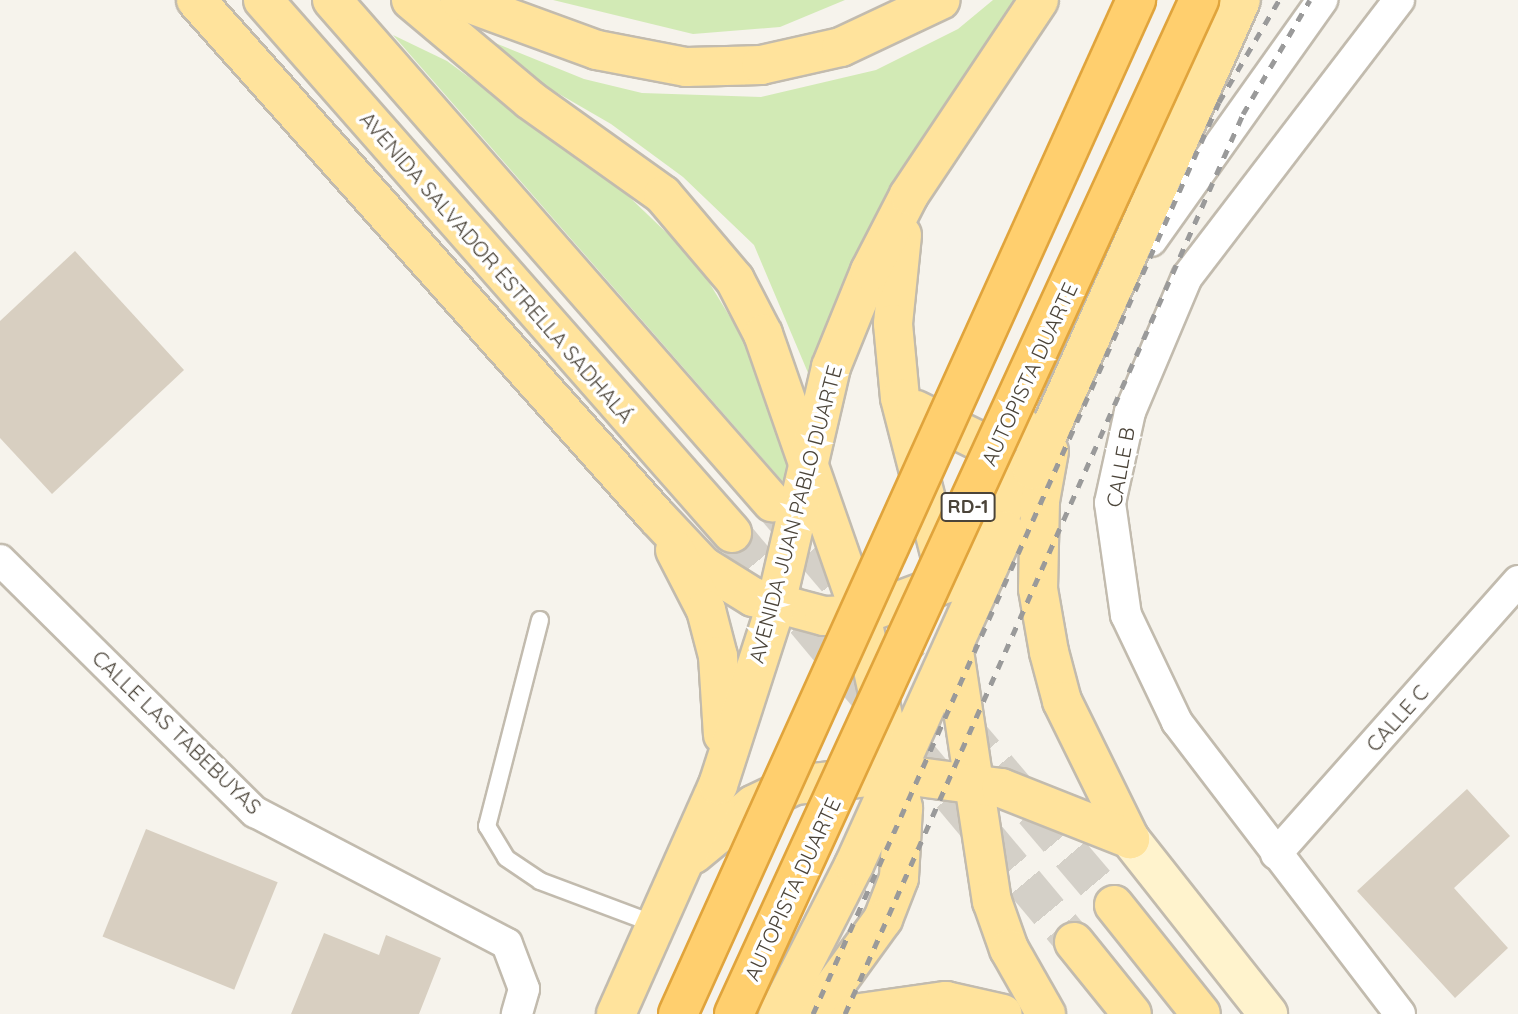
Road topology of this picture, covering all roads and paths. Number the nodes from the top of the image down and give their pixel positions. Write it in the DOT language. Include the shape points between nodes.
graph roads {
  1 [pos="196,0"];
  2 [pos="263,0"];
  3 [pos="332,0"];
  4 [pos="411,0"];
  5 [pos="460,0"];
  6 [pos="940,0"];
  7 [pos="1039,0"];
  8 [pos="1136,0"];
  9 [pos="1199,0"];
  10 [pos="1241,0"];
  11 [pos="1321,0"];
  12 [pos="1399,0"];
  13 [pos="909,195"];
  14 [pos="1066,394"];
  15 [pos="900,398"];
  16 [pos="1042,445"];
  17 [pos="807,452"];
  18 [pos="772,502"];
  19 [pos="657,517"];
  20 [pos="732,533"];
  21 [pos="0,560"];
  22 [pos="1518,581"];
  23 [pos="947,583"];
  24 [pos="775,608"];
  25 [pos="861,615"];
  26 [pos="540,620"];
  27 [pos="954,651"];
  28 [pos="896,774"];
  29 [pos="973,782"];
  30 [pos="718,785"];
  31 [pos="753,806"];
  32 [pos="1130,839"];
  33 [pos="1276,854"];
  34 [pos="685,863"];
  35 [pos="854,864"];
  36 [pos="1114,905"];
  37 [pos="657,925"];
  38 [pos="1074,942"];
  39 [pos="517,1014"];
  40 [pos="616,1014"];
  41 [pos="678,1014"];
  42 [pos="734,1014"];
  43 [pos="778,1014"];
  44 [pos="814,1014"];
  45 [pos="853,1014"];
  46 [pos="1003,1014"];
  47 [pos="1046,1014"];
  48 [pos="1132,1014"];
  49 [pos="1201,1014"];
  50 [pos="1268,1014"];
  51 [pos="1400,1014"];
  1 -- 19 [label="main road"];
  2 -- 20 [label="main road, AVENIDA SALVADOR ESTRELLA SADHALÁ"];
  3 -- 18 [label="main road"];
  4 -- 17 [label="main road" via="530,100 663,195 699,232 735,279 763,334"];
  5 -- 6 [label="main road" via="597,50 686,67 761,65 841,47"];
  7 -- 13 [label="main road, AVENIDA JUAN PABLO DUARTE"];
  8 -- 41 [label="highway, RD-1, bridge"];
  9 -- 42 [label="highway, AUTOPISTA DUARTE / RD-1, bridge"];
  10 -- 14 [label="main road, AUTOPISTA DUARTE"];
  11 -- 14 [label="street" via="1171,205"];
  12 -- 33 [label="street, CALLE B" via="1186,277 1130,412 1110,503 1126,615 1166,698"];
  13 -- 15 [label="main road" via="893,280"];
  13 -- 17 [label="main road, AVENIDA JUAN PABLO DUARTE" via="831,367"];
  14 -- 15 [label="main road" via="1016,434 983,443 928,419"];
  14 -- 16 [label="main road, AUTOPISTA DUARTE"];
  14 -- 32 [label="main road" via="1040,501 1038,589 1062,701"];
  15 -- 23 [label="main road" via="943,546"];
  16 -- 23 [label="main road" via="991,529"];
  16 -- 27 [label="main road"];
  17 -- 24 [label="main road, AVENIDA JUAN PABLO DUARTE"];
  17 -- 25 [label="main road"];
  19 -- 24 [label="main road" via="703,566"];
  19 -- 30 [label="main road" via="706,610 719,656 725,710"];
  21 -- 39 [label="street, CALLE LAS TABEBUYAS" via="255,812 488,929 517,960 524,989"];
  22 -- 33 [label="street, CALLE C"];
  23 -- 25 [label="main road"];
  23 -- 27 [label="main road"];
  24 -- 25 [label="main road"];
  24 -- 30 [label="main road, AVENIDA JUAN PABLO DUARTE"];
  25 -- 28 [label="main road"];
  26 -- 37 [label="lane" via="487,826 506,858 540,881"];
  27 -- 28 [label="main road"];
  27 -- 29 [label="main road"];
  28 -- 29 [label="main road"];
  28 -- 31 [label="main road" via="795,785"];
  28 -- 35 [label="main road"];
  28 -- 44 [label="main road" via="904,808 899,878 883,919"];
  29 -- 32 [label="main road" via="1037,799"];
  29 -- 47 [label="main road" via="992,901 1009,949"];
  30 -- 34 [label="main road, AVENIDA JUAN PABLO DUARTE"];
  31 -- 34 [label="main road"];
  31 -- 35 [label="main road" via="790,800 821,809 846,831"];
  32 -- 50 [label="main road"];
  33 -- 51 [label="street, CALLE B"];
  34 -- 37 [label="main road, AVENIDA JUAN PABLO DUARTE"];
  35 -- 43 [label="main road"];
  36 -- 49 [label="main road"];
  37 -- 40 [label="main road, AVENIDA JUAN PABLO DUARTE"];
  38 -- 48 [label="main road"];
  45 -- 46 [label="main road" via="946,1002"];
}
